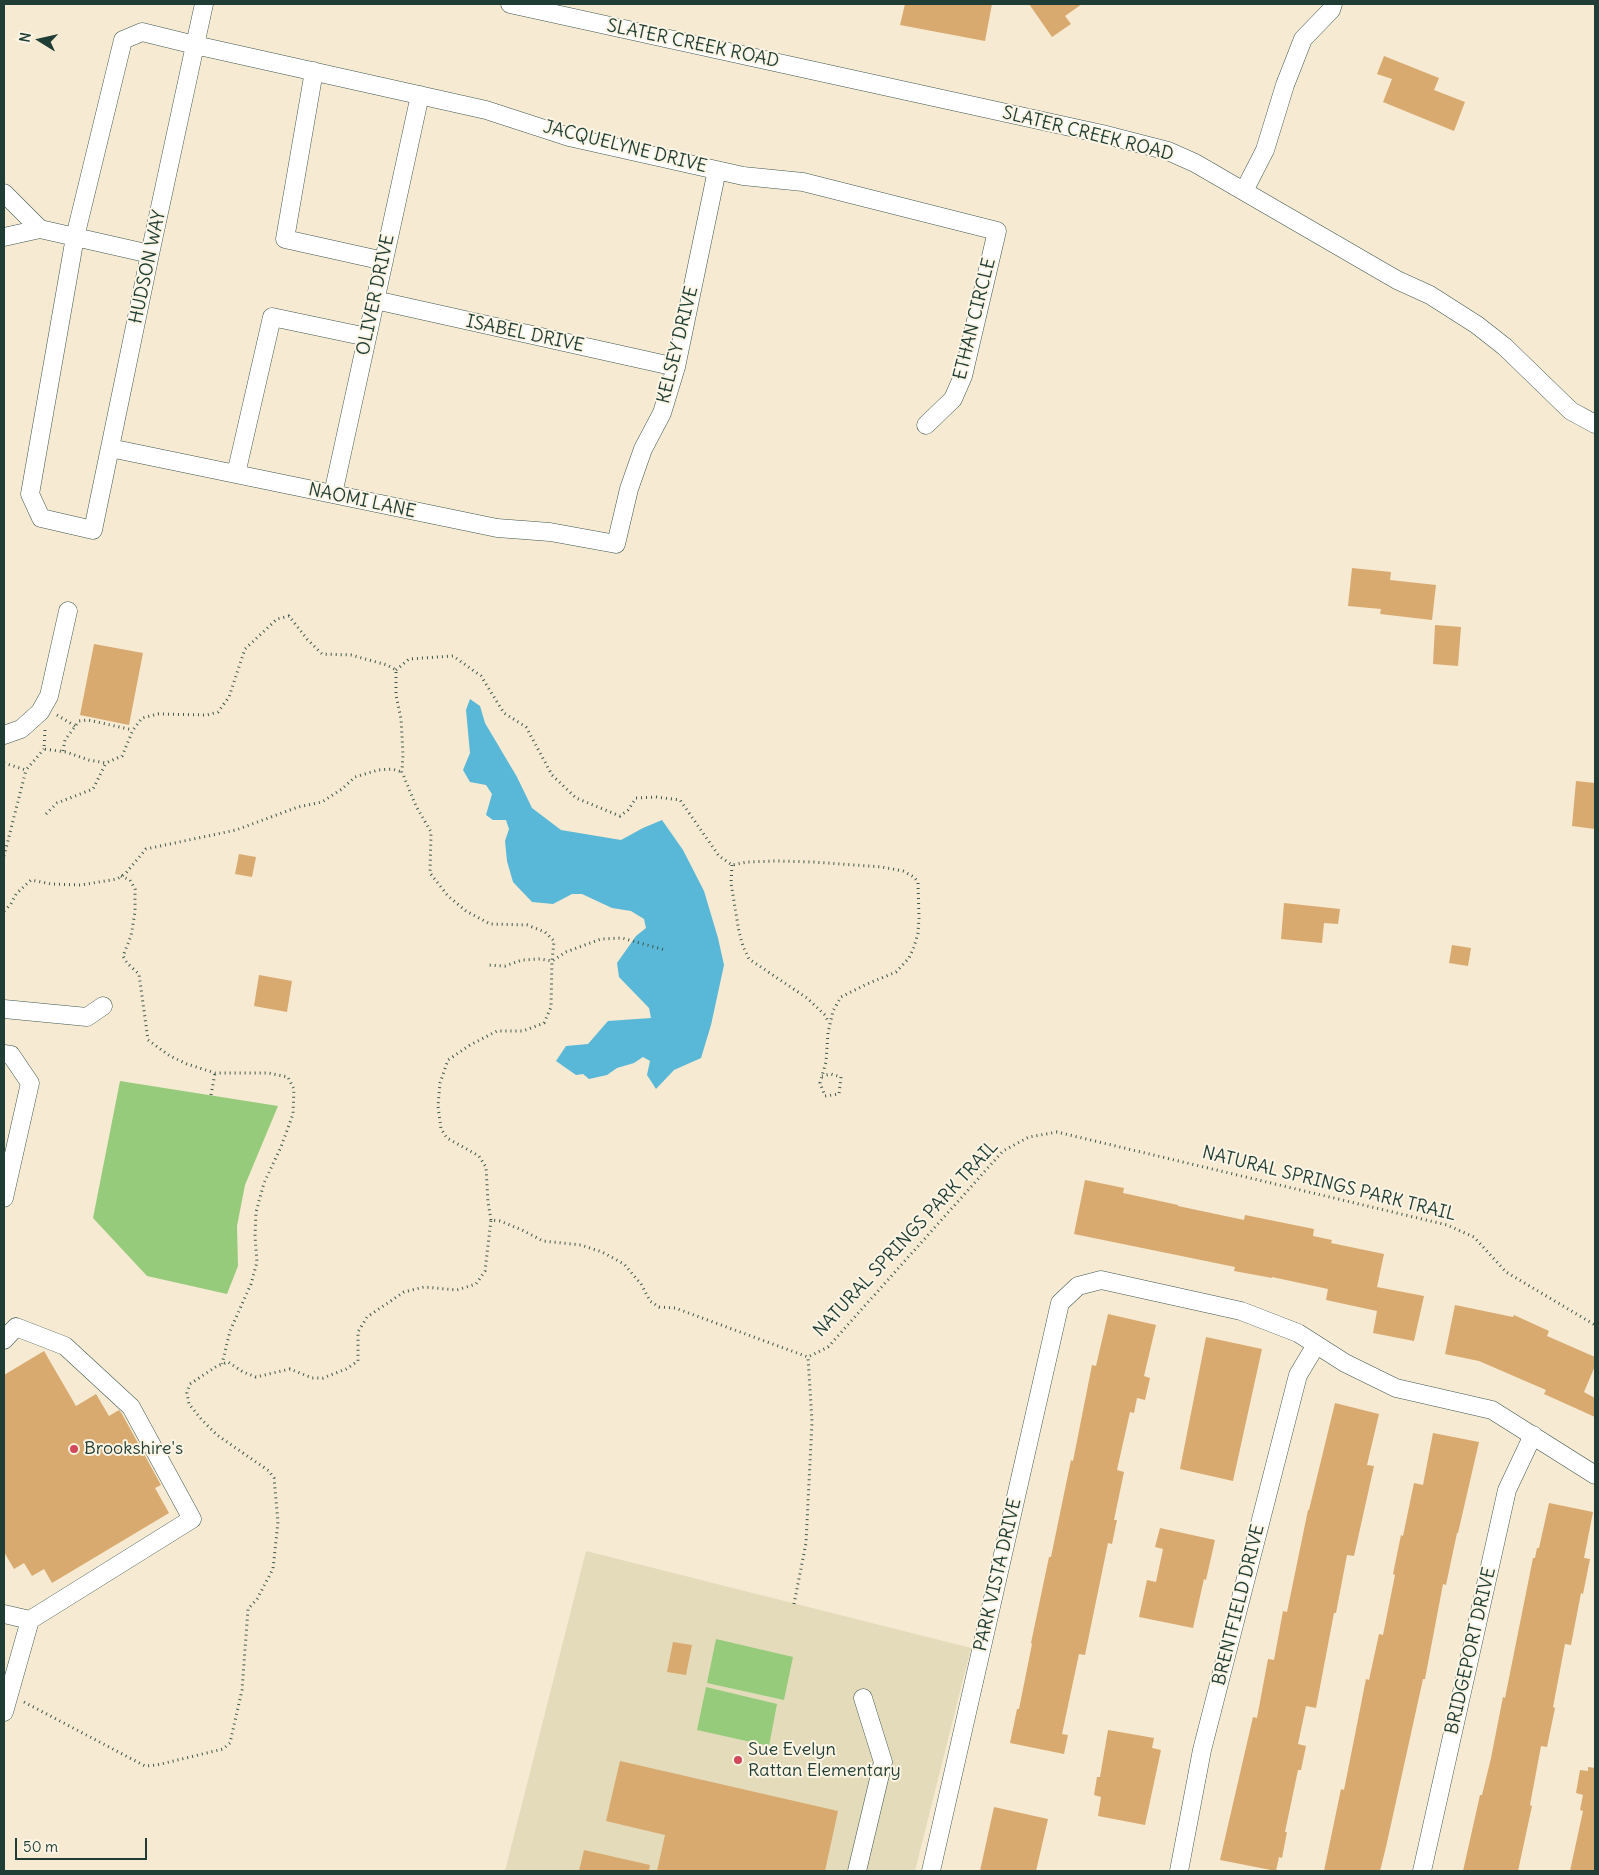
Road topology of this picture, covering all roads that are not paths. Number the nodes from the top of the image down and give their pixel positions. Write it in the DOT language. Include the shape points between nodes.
graph roads {
  1 [pos="204,4"];
  2 [pos="510,4"];
  3 [pos="1334,4"];
  4 [pos="195,45"];
  5 [pos="314,71"];
  6 [pos="420,95"];
  7 [pos="717,170"];
  8 [pos="1244,191"];
  9 [pos="4,193"];
  10 [pos="40,229"];
  11 [pos="997,231"];
  12 [pos="4,237"];
  13 [pos="76,237"];
  14 [pos="150,254"];
  15 [pos="384,261"];
  16 [pos="375,300"];
  17 [pos="367,337"];
  18 [pos="676,367"];
  19 [pos="1595,424"];
  20 [pos="926,425"];
  21 [pos="110,448"];
  22 [pos="236,474"];
  23 [pos="332,494"];
  24 [pos="616,544"];
  25 [pos="68,611"];
  26 [pos="4,735"];
  27 [pos="103,1006"];
  28 [pos="4,1009"];
  29 [pos="4,1054"];
  30 [pos="4,1198"];
  31 [pos="4,1340"];
  32 [pos="1316,1345"];
  33 [pos="1533,1435"];
  34 [pos="1595,1475"];
  35 [pos="4,1614"];
  36 [pos="30,1620"];
  37 [pos="863,1698"];
  38 [pos="6,1704"];
  39 [pos="857,1871"];
  40 [pos="931,1871"];
  41 [pos="1179,1871"];
  42 [pos="1422,1871"];
  1 -- 4 [label="street, HUDSON WAY"];
  2 -- 8 [label="street, SLATER CREEK ROAD" via="1111,136 1168,151"];
  3 -- 8 [label="street" via="1303,39 1265,150"];
  4 -- 5 [label="street, JACQUELYNE DRIVE"];
  4 -- 13 [label="street, JACQUELYNE DRIVE" via="142,32 123,40"];
  4 -- 14 [label="street, HUDSON WAY"];
  5 -- 6 [label="street, JACQUELYNE DRIVE"];
  5 -- 15 [label="street" via="285,239"];
  6 -- 7 [label="street, JACQUELYNE DRIVE" via="486,110 569,137"];
  6 -- 15 [label="street, OLIVER DRIVE"];
  7 -- 11 [label="street, JACQUELYNE DRIVE" via="803,182"];
  7 -- 18 [label="street, KELSEY DRIVE"];
  8 -- 19 [label="street, SLATER CREEK ROAD" via="1478,325 1571,412"];
  9 -- 10 [label="street"];
  10 -- 12 [label="street"];
  10 -- 13 [label="street"];
  11 -- 20 [label="street, ETHAN CIRCLE" via="962,376 953,399"];
  13 -- 14 [label="street"];
  13 -- 21 [label="street, HUDSON WAY" via="30,494 41,518 93,530"];
  14 -- 21 [label="street, HUDSON WAY"];
  15 -- 16 [label="street, OLIVER DRIVE"];
  16 -- 17 [label="street, OLIVER DRIVE"];
  16 -- 18 [label="street, ISABEL DRIVE"];
  17 -- 22 [label="street" via="272,317"];
  17 -- 23 [label="street, OLIVER DRIVE"];
  18 -- 24 [label="street, KELSEY DRIVE" via="662,413 643,449 629,489"];
  21 -- 22 [label="street, NAOMI LANE"];
  22 -- 23 [label="street, NAOMI LANE"];
  23 -- 24 [label="street, NAOMI LANE" via="497,528 550,532"];
  25 -- 26 [label="street" via="49,696 40,712 21,729"];
  27 -- 28 [label="street" via="87,1016"];
  29 -- 30 [label="street" via="11,1055 30,1082"];
  31 -- 36 [label="street" via="16,1327 64,1346 131,1407 192,1519"];
  32 -- 33 [label="street" via="1396,1388 1492,1410"];
  32 -- 40 [label="street, PARK VISTA DRIVE" via="1298,1333 1241,1311 1100,1280 1078,1286 1060,1303"];
  32 -- 41 [label="street, BRENTFIELD DRIVE" via="1298,1375 1202,1750"];
  33 -- 34 [label="street"];
  33 -- 42 [label="street, BRIDGEPORT DRIVE" via="1507,1490"];
  35 -- 36 [label="street"];
  36 -- 38 [label="street"];
  37 -- 39 [label="street" via="884,1762"];
}
